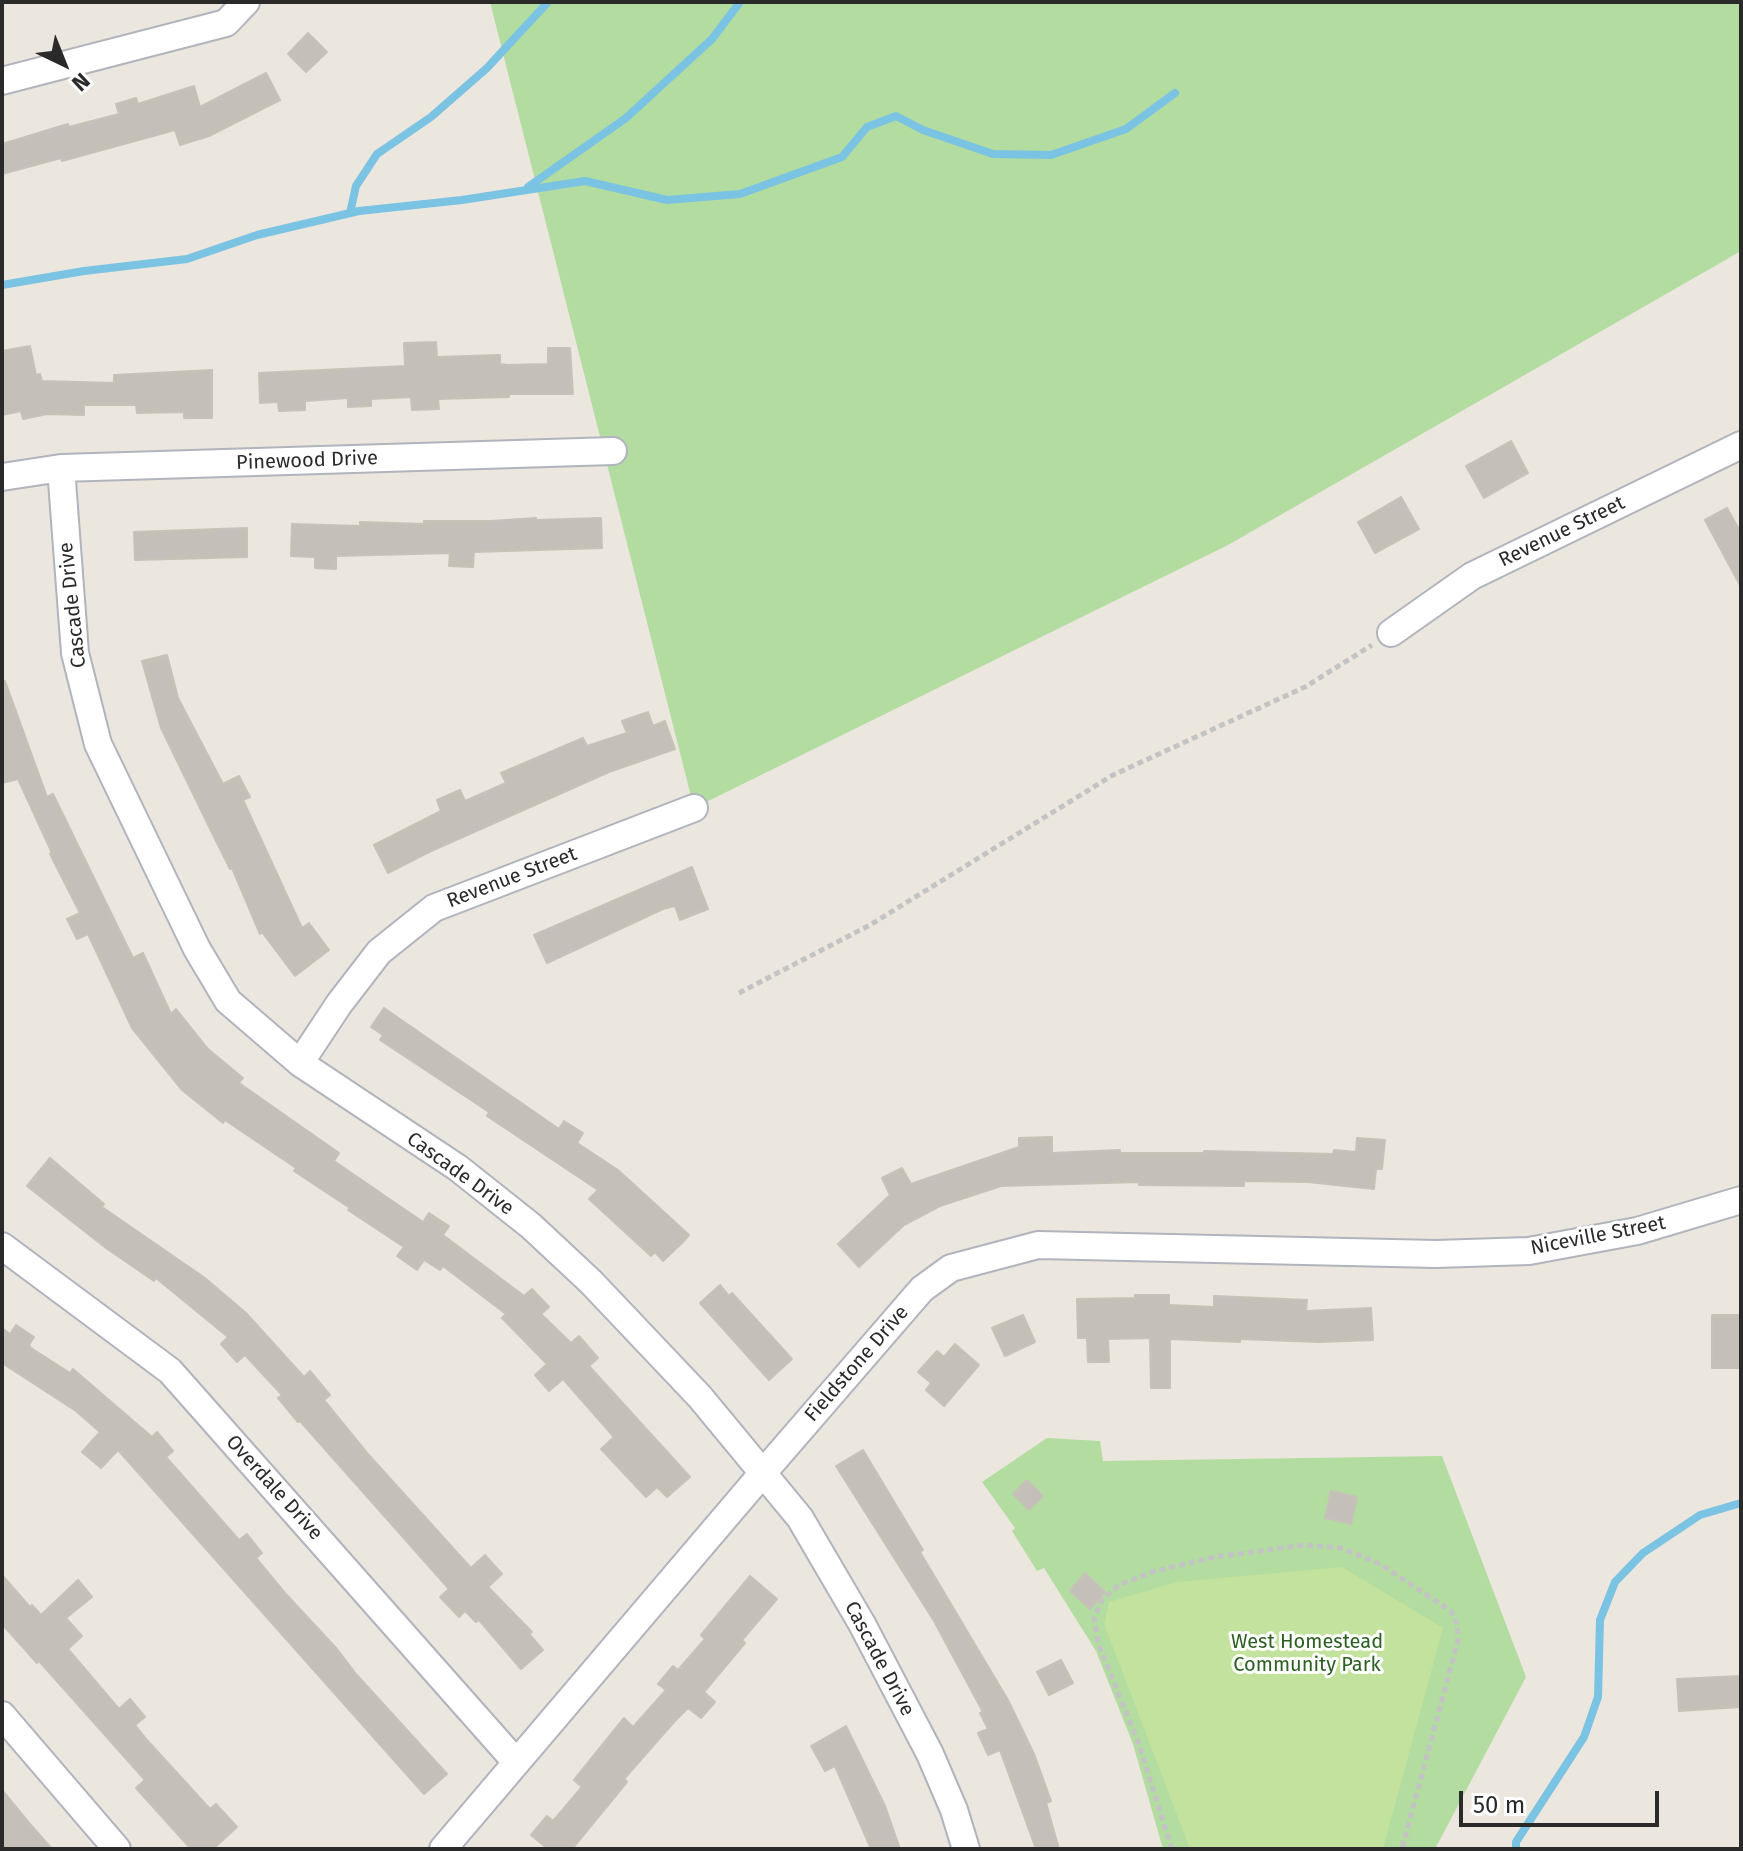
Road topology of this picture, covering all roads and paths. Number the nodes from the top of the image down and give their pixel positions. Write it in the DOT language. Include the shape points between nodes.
graph roads {
  1 [pos="246,2"];
  2 [pos="2,81"];
  3 [pos="1741,445"];
  4 [pos="613,451"];
  5 [pos="61,468"];
  6 [pos="2,477"];
  7 [pos="1391,633"];
  8 [pos="694,808"];
  9 [pos="739,993"];
  10 [pos="300,1063"];
  11 [pos="1741,1200"];
  12 [pos="2,1246"];
  13 [pos="1451,1253"];
  14 [pos="762,1474"];
  15 [pos="2,1715"];
  16 [pos="516,1762"];
  17 [pos="117,1849"];
  18 [pos="443,1849"];
  19 [pos="966,1849"];
  20 [pos="1172,1849"];
  21 [pos="1402,1849"];
  1 -- 2 [label="street" via="226,23"];
  3 -- 7 [label="street, Revenue Street" via="1472,576"];
  4 -- 5 [label="street, Pinewood Drive"];
  5 -- 6 [label="street, Pinewood Drive"];
  5 -- 10 [label="street, Cascade Drive" via="75,653 98,744 197,949 228,1001"];
  7 -- 9 [label="path" via="1305,687 1113,775 870,925"];
  8 -- 10 [label="street, Revenue Street" via="434,908 379,952"];
  10 -- 14 [label="street, Cascade Drive" via="458,1168 531,1226 635,1327"];
  11 -- 13 [label="street, Niceville Street" via="1637,1231 1529,1251"];
  12 -- 16 [label="street, Overdale Drive" via="170,1371"];
  13 -- 14 [label="street, Fieldstone Drive" via="1038,1245 951,1268 922,1289"];
  14 -- 16 [label="street, Fieldstone Drive"];
  14 -- 19 [label="street, Cascade Drive" via="800,1518 862,1624 930,1754"];
  15 -- 17 [label="street"];
  16 -- 18 [label="street, Fieldstone Drive"];
  20 -- 21 [label="path" via="1137,1739 1098,1643 1094,1618 1102,1600 1119,1585 1155,1571 1304,1545 1341,1548 1380,1564 1451,1611 1457,1624 1458,1640"];
}
